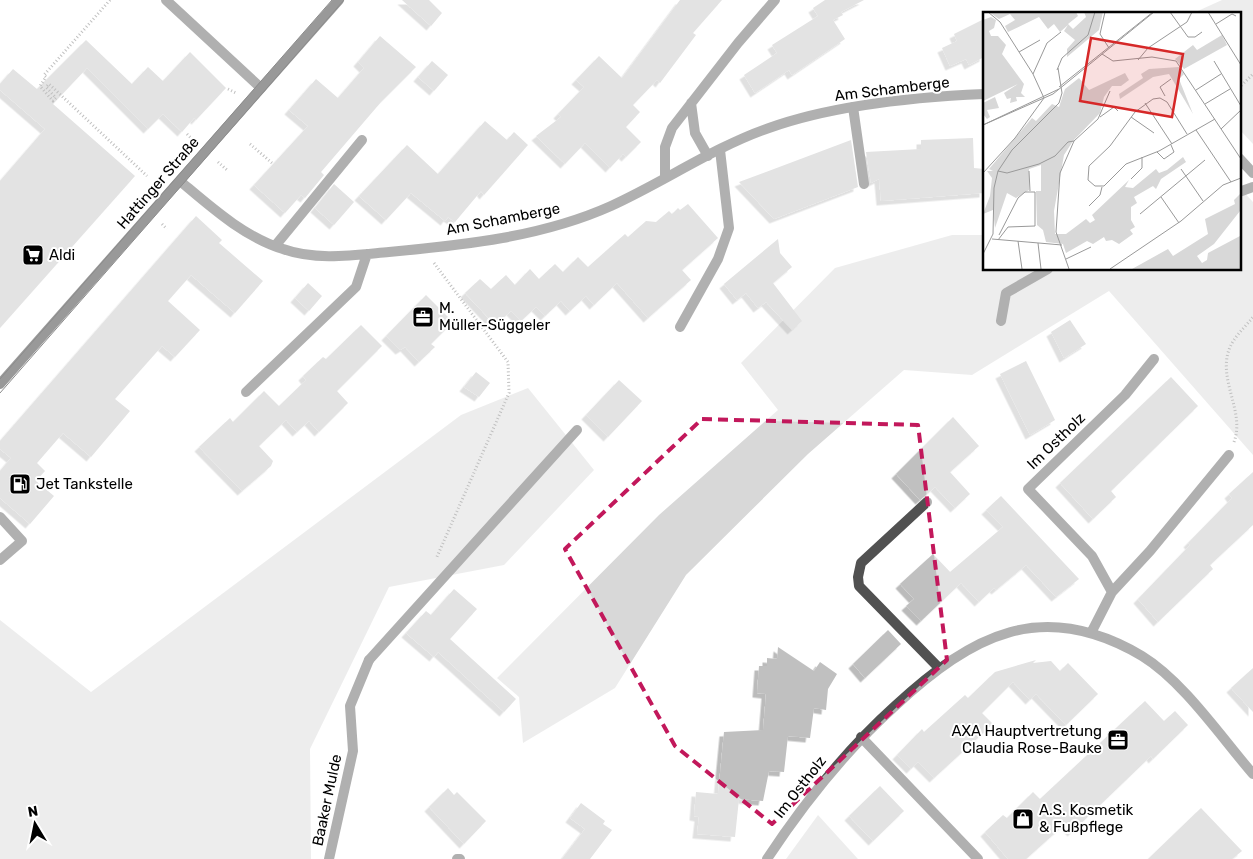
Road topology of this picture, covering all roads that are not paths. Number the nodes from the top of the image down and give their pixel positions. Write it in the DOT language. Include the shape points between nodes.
graph roads {
  1 [pos="166,0"];
  2 [pos="338,0"];
  3 [pos="775,0"];
  4 [pos="261,88"];
  5 [pos="983,94"];
  6 [pos="691,103"];
  7 [pos="853,107"];
  8 [pos="362,140"];
  9 [pos="720,150"];
  10 [pos="708,156"];
  11 [pos="1240,159"];
  12 [pos="1253,173"];
  13 [pos="666,178"];
  14 [pos="180,181"];
  15 [pos="864,184"];
  16 [pos="1253,187"];
  17 [pos="1240,192"];
  18 [pos="275,246"];
  19 [pos="366,254"];
  20 [pos="1046,270"];
  21 [pos="1001,321"];
  22 [pos="680,327"];
  23 [pos="1154,359"];
  24 [pos="0,384"];
  25 [pos="246,392"];
  26 [pos="577,430"];
  27 [pos="1228,455"];
  28 [pos="927,502"];
  29 [pos="0,518"];
  30 [pos="0,560"];
  31 [pos="1112,592"];
  32 [pos="1091,633"];
  33 [pos="939,668"];
  34 [pos="861,737"];
  35 [pos="1253,774"];
  36 [pos="330,859"];
  37 [pos="457,859"];
  38 [pos="460,859"];
  39 [pos="767,859"];
  40 [pos="978,859"];
  1 -- 4 [label="street"];
  2 -- 4 [label="main road, Hattinger Straße"];
  3 -- 6 [label="street"];
  4 -- 14 [label="main road, Hattinger Straße"];
  5 -- 7 [label="street, Am Schamberge"];
  6 -- 10 [label="street" via="695,133"];
  6 -- 13 [label="street" via="672,128 665,147"];
  7 -- 9 [label="street, Am Schamberge" via="807,115"];
  7 -- 15 [label="street"];
  8 -- 18 [label="street"];
  9 -- 10 [label="street, Am Schamberge"];
  9 -- 22 [label="street" via="729,228 718,258"];
  10 -- 13 [label="street, Am Schamberge"];
  11 -- 12 [label="street"];
  13 -- 19 [label="street, Am Schamberge" via="613,205 566,223 523,234"];
  14 -- 18 [label="street, Am Schamberge" via="236,225"];
  14 -- 24 [label="main road, Hattinger Straße"];
  16 -- 17 [label="street"];
  18 -- 19 [label="street, Am Schamberge" via="306,254"];
  19 -- 25 [label="street" via="356,287"];
  20 -- 21 [label="street" via="1006,293"];
  23 -- 31 [label="street, Im Ostholz" via="1125,395 1028,489 1092,556"];
  26 -- 36 [label="street, Baaker Mulde" via="369,660 350,706 353,751"];
  27 -- 31 [label="street" via="1150,551"];
  28 -- 33 [label="street" via="861,563 858,577 859,586"];
  29 -- 30 [label="street" via="22,541"];
  31 -- 32 [label="street"];
  32 -- 33 [label="street, Im Ostholz" via="1048,627 1010,632 976,644"];
  32 -- 35 [label="street, Im Ostholz" via="1158,667"];
  33 -- 34 [label="street, Im Ostholz"];
  34 -- 39 [label="street, Im Ostholz" via="819,785"];
  34 -- 40 [label="street"];
  37 -- 38 [label="street"];
}
